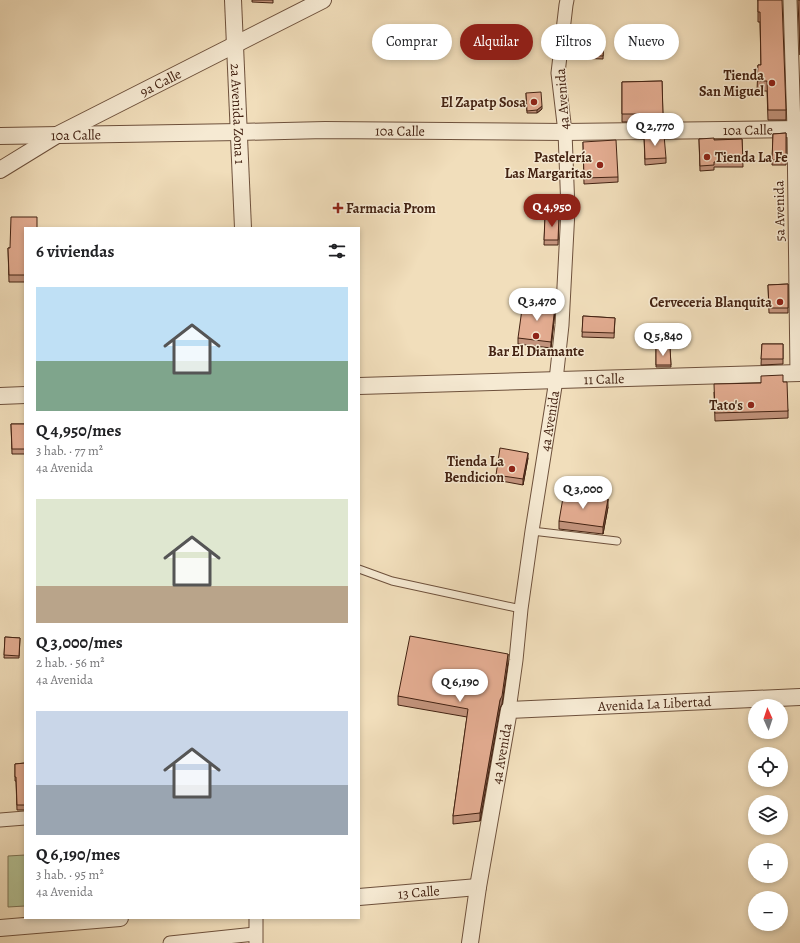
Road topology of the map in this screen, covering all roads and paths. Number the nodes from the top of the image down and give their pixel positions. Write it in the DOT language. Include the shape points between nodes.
graph roads {
  1 [pos="233,0"];
  2 [pos="323,0"];
  3 [pos="567,0"];
  4 [pos="790,0"];
  5 [pos="235,44"];
  6 [pos="797,129"];
  7 [pos="239,132"];
  8 [pos="565,132"];
  9 [pos="57,135"];
  10 [pos="0,136"];
  11 [pos="0,170"];
  12 [pos="243,227"];
  13 [pos="799,373"];
  14 [pos="556,380"];
  15 [pos="360,386"];
  16 [pos="24,395"];
  17 [pos="0,396"];
  18 [pos="532,531"];
  19 [pos="617,541"];
  20 [pos="360,569"];
  21 [pos="521,609"];
  22 [pos="800,697"];
  23 [pos="509,710"];
  24 [pos="24,818"];
  25 [pos="0,820"];
  26 [pos="478,887"];
  27 [pos="360,897"];
  28 [pos="108,919"];
  29 [pos="256,919"];
  30 [pos="0,928"];
  31 [pos="255,938"];
  32 [pos="170,943"];
  33 [pos="470,943"];
  1 -- 5 [label="street, 2a Avenida Zona 1"];
  2 -- 5 [label="street, 9a Calle"];
  3 -- 8 [label="street, 4a Avenida" via="558,73"];
  4 -- 6 [label="street, 5a Avenida"];
  5 -- 7 [label="street, 2a Avenida Zona 1"];
  5 -- 9 [label="street, 9a Calle"];
  6 -- 8 [label="street, 10a Calle"];
  6 -- 13 [label="street, 5a Avenida"];
  7 -- 8 [label="street, 10a Calle"];
  7 -- 9 [label="street, 10a Calle"];
  7 -- 12 [label="street, 2a Avenida Zona 1"];
  8 -- 14 [label="street, 4a Avenida" via="568,210 562,325"];
  9 -- 10 [label="street, 10a Calle"];
  9 -- 11 [label="street, 9a Calle"];
  13 -- 14 [label="street, 11 Calle"];
  14 -- 15 [label="street, 11 Calle"];
  14 -- 18 [label="street, 4a Avenida"];
  16 -- 17 [label="street"];
  18 -- 19 [label="lane"];
  18 -- 21 [label="street, 4a Avenida"];
  20 -- 21 [label="lane" via="392,581"];
  21 -- 23 [label="street, 4a Avenida"];
  22 -- 23 [label="street, Avenida La Libertad"];
  23 -- 26 [label="street, 4a Avenida"];
  24 -- 25 [label="street"];
  26 -- 27 [label="street, 13 Calle"];
  26 -- 33 [label="street, 4a Avenida"];
  28 -- 30 [label="street"];
  29 -- 31 [label="street"];
  31 -- 32 [label="street"];
}
